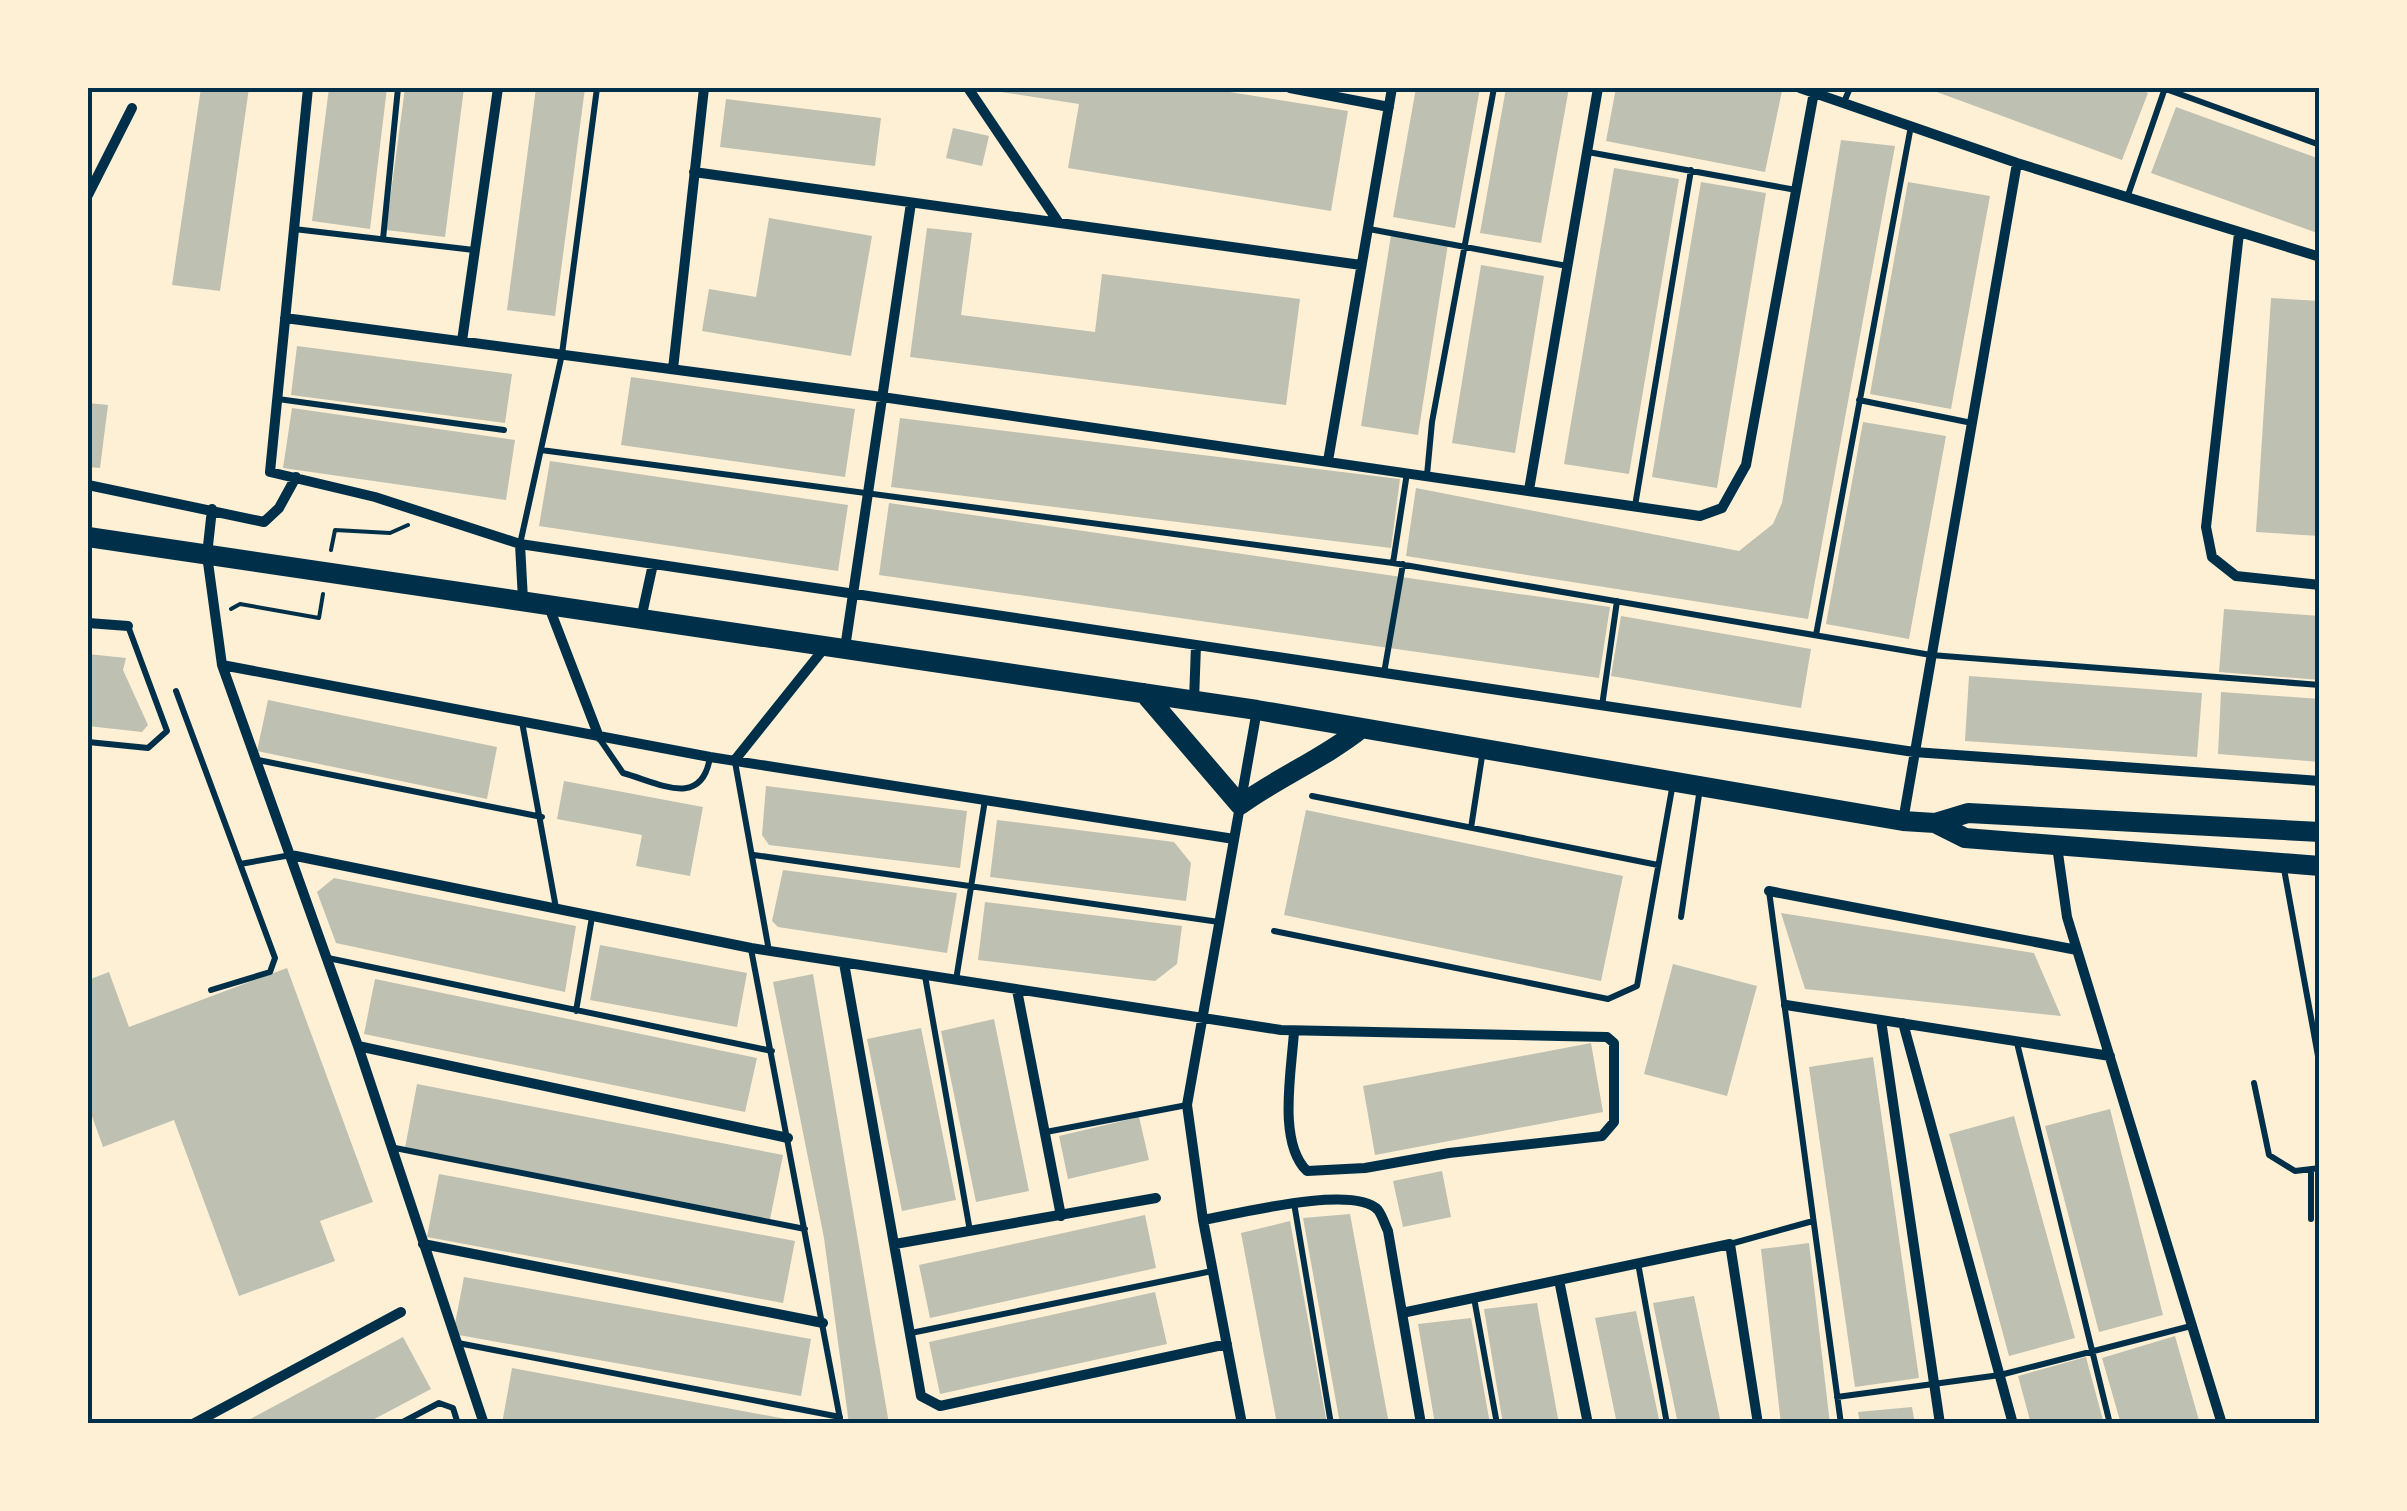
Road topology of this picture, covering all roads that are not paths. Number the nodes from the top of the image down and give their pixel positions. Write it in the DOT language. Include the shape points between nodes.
graph roads {
  1 [pos="308,88"];
  2 [pos="398,88"];
  3 [pos="498,88"];
  4 [pos="596,88"];
  5 [pos="704,88"];
  6 [pos="968,88"];
  7 [pos="1290,88"];
  8 [pos="1392,88"];
  9 [pos="1494,88"];
  10 [pos="1598,88"];
  11 [pos="1800,88"];
  12 [pos="1850,88"];
  13 [pos="2164,88"];
  14 [pos="1814,92"];
  15 [pos="1844,102"];
  16 [pos="1388,107"];
  17 [pos="132,108"];
  18 [pos="1911,125"];
  19 [pos="2320,145"];
  20 [pos="1587,151"];
  21 [pos="2017,163"];
  22 [pos="1691,170"];
  23 [pos="694,172"];
  24 [pos="1796,190"];
  25 [pos="88,196"];
  26 [pos="2126,198"];
  27 [pos="911,202"];
  28 [pos="1059,223"];
  29 [pos="294,229"];
  30 [pos="1369,229"];
  31 [pos="2239,233"];
  32 [pos="383,239"];
  33 [pos="1464,247"];
  34 [pos="475,250"];
  35 [pos="2320,258"];
  36 [pos="1361,266"];
  37 [pos="1567,266"];
  38 [pos="285,318"];
  39 [pos="462,341"];
  40 [pos="562,354"];
  41 [pos="673,369"];
  42 [pos="882,396"];
  43 [pos="277,399"];
  44 [pos="1860,400"];
  45 [pos="1972,422"];
  46 [pos="504,430"];
  47 [pos="541,450"];
  48 [pos="1328,461"];
  49 [pos="1407,473"];
  50 [pos="1427,476"];
  51 [pos="296,477"];
  52 [pos="88,486"];
  53 [pos="1529,490"];
  54 [pos="868,496"];
  55 [pos="1635,506"];
  56 [pos="212,510"];
  57 [pos="88,537"];
  58 [pos="520,544"];
  59 [pos="207,554"];
  60 [pos="1393,562"];
  61 [pos="653,564"];
  62 [pos="1404,564"];
  63 [pos="2320,585"];
  64 [pos="853,594"];
  65 [pos="1617,601"];
  66 [pos="523,602"];
  67 [pos="548,605"];
  68 [pos="641,619"];
  69 [pos="88,623"];
  70 [pos="128,626"];
  71 [pos="1816,636"];
  72 [pos="1196,645"];
  73 [pos="835,648"];
  74 [pos="1931,655"];
  75 [pos="222,664"];
  76 [pos="1384,673"];
  77 [pos="2320,686"];
  78 [pos="176,690"];
  79 [pos="1144,694"];
  80 [pos="1194,701"];
  81 [pos="1602,706"];
  82 [pos="1257,710"];
  83 [pos="522,722"];
  84 [pos="1362,728"];
  85 [pos="599,737"];
  86 [pos="88,742"];
  87 [pos="1483,749"];
  88 [pos="1914,752"];
  89 [pos="710,758"];
  90 [pos="258,760"];
  91 [pos="734,761"];
  92 [pos="2320,781"];
  93 [pos="1673,782"];
  94 [pos="1700,786"];
  95 [pos="1312,796"];
  96 [pos="985,800"];
  97 [pos="1240,805"];
  98 [pos="542,818"];
  99 [pos="1902,821"];
  100 [pos="1935,823"];
  101 [pos="1471,828"];
  102 [pos="2320,832"];
  103 [pos="1234,839"];
  104 [pos="2057,845"];
  105 [pos="291,854"];
  106 [pos="754,854"];
  107 [pos="2284,862"];
  108 [pos="240,864"];
  109 [pos="1658,865"];
  110 [pos="2320,866"];
  111 [pos="971,886"];
  112 [pos="1769,891"];
  113 [pos="556,909"];
  114 [pos="592,916"];
  115 [pos="1682,917"];
  116 [pos="1219,922"];
  117 [pos="1274,931"];
  118 [pos="751,948"];
  119 [pos="769,950"];
  120 [pos="2078,950"];
  121 [pos="326,958"];
  122 [pos="844,962"];
  123 [pos="925,976"];
  124 [pos="956,980"];
  125 [pos="210,990"];
  126 [pos="1017,990"];
  127 [pos="1786,1005"];
  128 [pos="576,1011"];
  129 [pos="1202,1019"];
  130 [pos="1881,1020"];
  131 [pos="1903,1024"];
  132 [pos="1294,1031"];
  133 [pos="2016,1042"];
  134 [pos="358,1046"];
  135 [pos="772,1051"];
  136 [pos="2110,1056"];
  137 [pos="2320,1067"];
  138 [pos="2254,1083"];
  139 [pos="1187,1105"];
  140 [pos="1044,1132"];
  141 [pos="788,1138"];
  142 [pos="390,1148"];
  143 [pos="2316,1168"];
  144 [pos="1156,1198"];
  145 [pos="1294,1202"];
  146 [pos="1061,1216"];
  147 [pos="2311,1219"];
  148 [pos="1203,1220"];
  149 [pos="1813,1221"];
  150 [pos="805,1228"];
  151 [pos="970,1231"];
  152 [pos="423,1244"];
  153 [pos="895,1244"];
  154 [pos="1730,1244"];
  155 [pos="1638,1263"];
  156 [pos="1213,1271"];
  157 [pos="1560,1280"];
  158 [pos="1474,1298"];
  159 [pos="401,1312"];
  160 [pos="1402,1313"];
  161 [pos="823,1323"];
  162 [pos="2192,1325"];
  163 [pos="910,1333"];
  164 [pos="456,1342"];
  165 [pos="1227,1344"];
  166 [pos="2091,1351"];
  167 [pos="2000,1374"];
  168 [pos="1934,1384"];
  169 [pos="1837,1397"];
  170 [pos="841,1420"];
  171 [pos="193,1424"];
  172 [pos="399,1424"];
  173 [pos="458,1424"];
  174 [pos="484,1424"];
  175 [pos="1242,1424"];
  176 [pos="1331,1424"];
  177 [pos="1421,1424"];
  178 [pos="1497,1424"];
  179 [pos="1588,1424"];
  180 [pos="1667,1424"];
  181 [pos="1758,1424"];
  182 [pos="1841,1424"];
  183 [pos="1940,1424"];
  184 [pos="2014,1424"];
  185 [pos="2110,1424"];
  186 [pos="2222,1424"];
  1 -- 29 [label="street"];
  2 -- 32 [label="lane"];
  3 -- 34 [label="street"];
  4 -- 40 [label="lane"];
  5 -- 23 [label="street"];
  6 -- 28 [label="street"];
  7 -- 16 [label="street"];
  8 -- 16 [label="street"];
  9 -- 33 [label="lane"];
  10 -- 20 [label="street"];
  11 -- 14 [label="street"];
  12 -- 15 [label="lane"];
  13 -- 19 [label="lane"];
  13 -- 26 [label="lane"];
  14 -- 15 [label="street"];
  14 -- 24 [label="street"];
  15 -- 18 [label="street"];
  16 -- 30 [label="street"];
  17 -- 25 [label="street"];
  18 -- 21 [label="street"];
  18 -- 44 [label="lane"];
  20 -- 22 [label="lane"];
  20 -- 37 [label="street"];
  21 -- 26 [label="street"];
  21 -- 45 [label="street"];
  22 -- 24 [label="lane"];
  22 -- 55 [label="lane"];
  23 -- 27 [label="street"];
  23 -- 41 [label="street"];
  24 -- 55 [label="street" via="1754,429 1735,490 1722,508 1700,516"];
  26 -- 31 [label="street"];
  27 -- 28 [label="street"];
  27 -- 42 [label="street"];
  28 -- 36 [label="street"];
  29 -- 32 [label="lane"];
  29 -- 38 [label="street"];
  30 -- 33 [label="lane"];
  30 -- 36 [label="street"];
  31 -- 35 [label="street"];
  31 -- 63 [label="street" via="2206,527 2212,557 2236,576"];
  32 -- 34 [label="lane"];
  33 -- 37 [label="lane"];
  33 -- 50 [label="lane"];
  34 -- 39 [label="street"];
  36 -- 48 [label="street"];
  37 -- 53 [label="street"];
  38 -- 39 [label="street"];
  38 -- 43 [label="street"];
  39 -- 40 [label="street"];
  40 -- 41 [label="street"];
  40 -- 47 [label="lane"];
  41 -- 42 [label="street"];
  42 -- 48 [label="street"];
  42 -- 54 [label="street"];
  43 -- 46 [label="lane"];
  43 -- 51 [label="street" via="270,472"];
  44 -- 45 [label="lane"];
  44 -- 71 [label="lane"];
  45 -- 74 [label="street"];
  47 -- 54 [label="lane"];
  47 -- 58 [label="lane"];
  48 -- 49 [label="street"];
  49 -- 50 [label="street"];
  49 -- 60 [label="lane"];
  50 -- 53 [label="street"];
  51 -- 56 [label="street" via="264,522"];
  51 -- 58 [label="street"];
  52 -- 56 [label="street"];
  53 -- 55 [label="street"];
  54 -- 60 [label="lane"];
  54 -- 64 [label="street"];
  56 -- 59 [label="street"];
  57 -- 59 [label="highway"];
  58 -- 61 [label="street"];
  58 -- 66 [label="street"];
  59 -- 66 [label="highway"];
  59 -- 75 [label="street"];
  60 -- 62 [label="lane"];
  61 -- 64 [label="street"];
  61 -- 68 [label="street"];
  62 -- 65 [label="lane"];
  62 -- 76 [label="lane"];
  64 -- 72 [label="street"];
  64 -- 73 [label="street"];
  65 -- 71 [label="lane"];
  65 -- 81 [label="lane"];
  66 -- 67 [label="highway"];
  67 -- 68 [label="highway"];
  67 -- 85 [label="street"];
  68 -- 73 [label="highway"];
  69 -- 70 [label="street"];
  70 -- 86 [label="lane" via="167,732 148,748"];
  71 -- 74 [label="lane"];
  72 -- 76 [label="street"];
  72 -- 80 [label="street"];
  73 -- 79 [label="highway"];
  73 -- 91 [label="street"];
  74 -- 77 [label="lane"];
  74 -- 88 [label="street"];
  75 -- 83 [label="street"];
  75 -- 90 [label="street"];
  76 -- 81 [label="street"];
  78 -- 108 [label="lane"];
  79 -- 80 [label="highway"];
  79 -- 97 [label="highway"];
  80 -- 82 [label="highway"];
  81 -- 88 [label="street"];
  82 -- 84 [label="highway"];
  82 -- 97 [label="street"];
  83 -- 85 [label="street"];
  83 -- 98 [label="lane"];
  84 -- 87 [label="highway"];
  84 -- 97 [label="highway"];
  85 -- 89 [label="street"];
  85 -- 89 [label="lane" via="623,773 687,790 707,776"];
  87 -- 93 [label="highway"];
  87 -- 101 [label="lane"];
  88 -- 92 [label="street"];
  88 -- 99 [label="street"];
  89 -- 91 [label="street"];
  90 -- 98 [label="lane"];
  90 -- 105 [label="street"];
  91 -- 96 [label="street"];
  91 -- 106 [label="lane"];
  93 -- 94 [label="highway"];
  93 -- 109 [label="lane"];
  94 -- 99 [label="highway"];
  94 -- 115 [label="lane"];
  95 -- 101 [label="lane"];
  96 -- 103 [label="street"];
  96 -- 111 [label="lane"];
  97 -- 103 [label="street"];
  98 -- 113 [label="lane"];
  99 -- 100 [label="highway"];
  100 -- 102 [label="highway" via="1968,813"];
  100 -- 104 [label="highway" via="1965,838"];
  101 -- 109 [label="lane"];
  103 -- 116 [label="street"];
  104 -- 107 [label="highway"];
  104 -- 120 [label="street"];
  105 -- 108 [label="lane"];
  105 -- 113 [label="street"];
  105 -- 121 [label="street"];
  106 -- 111 [label="lane"];
  106 -- 119 [label="lane"];
  107 -- 110 [label="highway"];
  107 -- 137 [label="lane"];
  108 -- 125 [label="lane" via="275,966"];
  109 -- 117 [label="lane" via="1638,986 1608,999"];
  111 -- 116 [label="lane"];
  111 -- 124 [label="lane"];
  112 -- 120 [label="street"];
  112 -- 127 [label="lane"];
  113 -- 114 [label="street"];
  114 -- 118 [label="street"];
  114 -- 128 [label="lane"];
  116 -- 129 [label="street"];
  118 -- 119 [label="street"];
  118 -- 135 [label="lane"];
  119 -- 122 [label="street"];
  120 -- 136 [label="street"];
  121 -- 128 [label="lane"];
  121 -- 134 [label="street"];
  122 -- 123 [label="street"];
  122 -- 153 [label="street"];
  123 -- 124 [label="street"];
  123 -- 151 [label="lane"];
  124 -- 126 [label="street"];
  126 -- 129 [label="street"];
  126 -- 140 [label="street"];
  127 -- 130 [label="street"];
  127 -- 149 [label="lane"];
  128 -- 135 [label="lane"];
  129 -- 132 [label="street"];
  129 -- 139 [label="street"];
  130 -- 131 [label="street"];
  130 -- 168 [label="street"];
  131 -- 133 [label="street"];
  131 -- 167 [label="street"];
  132 -- 132 [label="street" via="1607,1037 1614,1043 1614,1122 1602,1136 1307,1171 1297,1162 1290,1122"];
  133 -- 136 [label="street"];
  133 -- 166 [label="lane"];
  134 -- 141 [label="street"];
  134 -- 142 [label="street"];
  135 -- 141 [label="lane"];
  136 -- 162 [label="street"];
  138 -- 143 [label="lane" via="2269,1155 2295,1170"];
  139 -- 140 [label="lane"];
  139 -- 148 [label="street"];
  140 -- 146 [label="street"];
  141 -- 150 [label="lane"];
  142 -- 150 [label="lane"];
  142 -- 152 [label="street"];
  143 -- 147 [label="lane"];
  144 -- 146 [label="street"];
  145 -- 148 [label="street"];
  145 -- 160 [label="street" via="1358,1200 1377,1209 1388,1231"];
  145 -- 176 [label="lane"];
  146 -- 151 [label="street"];
  148 -- 156 [label="street"];
  149 -- 154 [label="lane"];
  149 -- 169 [label="lane"];
  150 -- 161 [label="lane"];
  151 -- 153 [label="street"];
  152 -- 161 [label="street"];
  152 -- 164 [label="street"];
  153 -- 163 [label="street"];
  154 -- 155 [label="street"];
  154 -- 181 [label="street"];
  155 -- 157 [label="street"];
  155 -- 180 [label="lane"];
  156 -- 163 [label="lane"];
  156 -- 165 [label="street"];
  157 -- 158 [label="street"];
  157 -- 179 [label="street"];
  158 -- 160 [label="street"];
  158 -- 178 [label="lane"];
  159 -- 171 [label="street"];
  160 -- 177 [label="street"];
  161 -- 170 [label="lane"];
  162 -- 166 [label="lane"];
  162 -- 186 [label="street"];
  163 -- 165 [label="street" via="922,1396 940,1406"];
  164 -- 170 [label="lane"];
  164 -- 174 [label="street"];
  165 -- 175 [label="street"];
  166 -- 167 [label="lane"];
  166 -- 185 [label="lane"];
  167 -- 168 [label="lane"];
  167 -- 184 [label="street"];
  168 -- 169 [label="lane"];
  168 -- 183 [label="street"];
  169 -- 182 [label="lane"];
  172 -- 173 [label="lane" via="439,1403 453,1408"];
}
